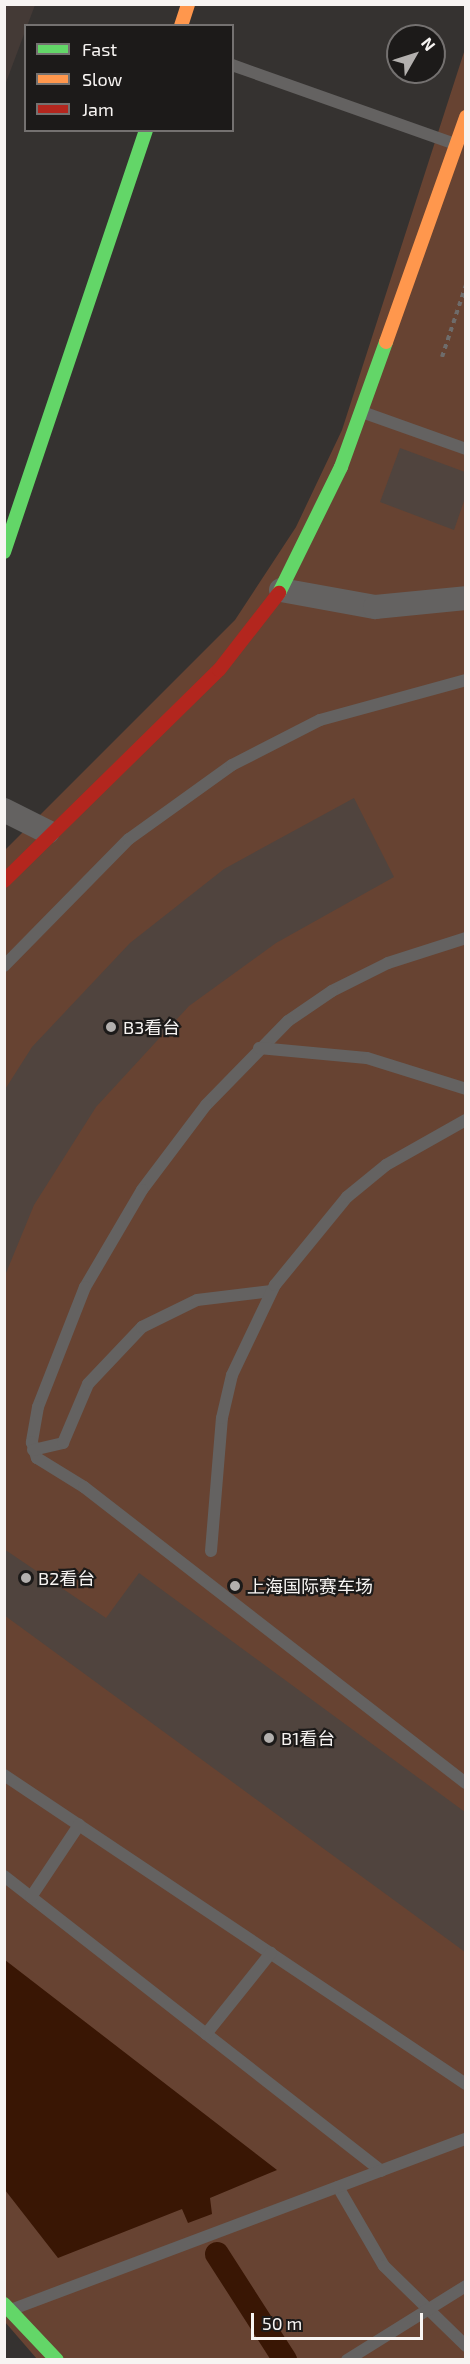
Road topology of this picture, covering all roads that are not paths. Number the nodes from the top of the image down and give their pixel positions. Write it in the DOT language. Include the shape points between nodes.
graph roads {
  1 [pos="188,4"];
  2 [pos="182,24"];
  3 [pos="234,66"];
  4 [pos="465,117"];
  5 [pos="145,132"];
  6 [pos="456,144"];
  7 [pos="360,412"];
  8 [pos="465,449"];
  9 [pos="4,552"];
  10 [pos="281,590"];
  11 [pos="465,598"];
  12 [pos="465,680"];
  13 [pos="4,810"];
  14 [pos="48,832"];
  15 [pos="4,880"];
  16 [pos="465,938"];
  17 [pos="4,966"];
  18 [pos="259,1048"];
  19 [pos="465,1089"];
  20 [pos="465,1120"];
  21 [pos="272,1291"];
  22 [pos="33,1450"];
  23 [pos="211,1551"];
  24 [pos="4,1775"];
  25 [pos="465,1783"];
  26 [pos="80,1825"];
  27 [pos="4,1876"];
  28 [pos="31,1897"];
  29 [pos="271,1953"];
  30 [pos="206,2034"];
  31 [pos="465,2084"];
  32 [pos="465,2139"];
  33 [pos="381,2170"];
  34 [pos="338,2187"];
  35 [pos="465,2286"];
  36 [pos="7,2307"];
  37 [pos="427,2312"];
  38 [pos="465,2346"];
  39 [pos="57,2360"];
  40 [pos="347,2360"];
  1 -- 2 [label="street"];
  3 -- 6 [label="lane"];
  4 -- 6 [label="street"];
  5 -- 9 [label="street"];
  6 -- 7 [label="street"];
  7 -- 8 [label="lane"];
  7 -- 10 [label="street" via="317,525"];
  10 -- 11 [label="street" via="375,607"];
  10 -- 14 [label="street" via="219,670"];
  12 -- 17 [label="lane" via="320,720 232,765 129,839"];
  13 -- 14 [label="street"];
  14 -- 15 [label="street"];
  16 -- 18 [label="lane" via="359,975 288,1021"];
  18 -- 19 [label="lane" via="367,1058"];
  18 -- 22 [label="lane" via="176,1142 111,1238 63,1340 38,1407"];
  20 -- 21 [label="lane" via="386,1166 347,1197 309,1237"];
  21 -- 22 [label="lane" via="197,1300 142,1327 88,1384 63,1443"];
  21 -- 23 [label="lane" via="247,1335 227,1397"];
  22 -- 25 [label="lane"];
  24 -- 26 [label="lane"];
  26 -- 28 [label="lane"];
  26 -- 29 [label="lane"];
  27 -- 28 [label="lane"];
  28 -- 30 [label="lane"];
  29 -- 30 [label="lane"];
  29 -- 31 [label="lane"];
  30 -- 33 [label="lane"];
  32 -- 33 [label="lane"];
  33 -- 34 [label="lane"];
  34 -- 36 [label="lane"];
  34 -- 37 [label="lane" via="384,2266"];
  35 -- 37 [label="lane"];
  36 -- 39 [label="street"];
  37 -- 38 [label="lane"];
  37 -- 40 [label="lane"];
}
